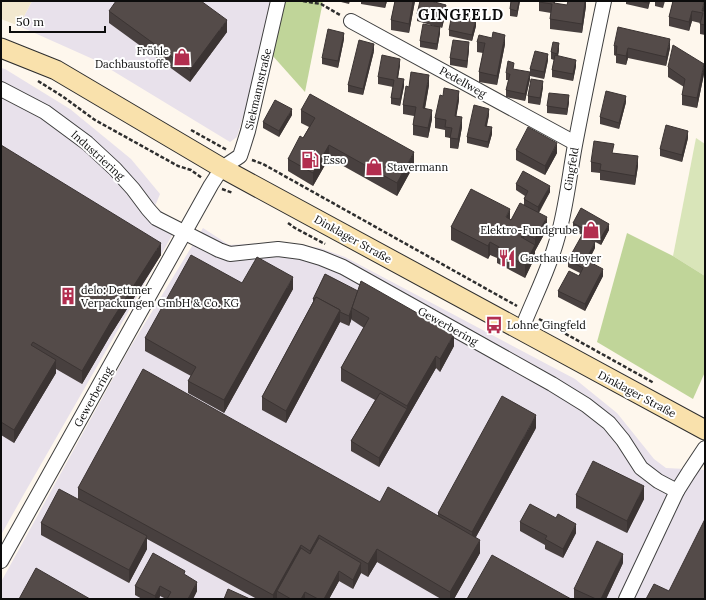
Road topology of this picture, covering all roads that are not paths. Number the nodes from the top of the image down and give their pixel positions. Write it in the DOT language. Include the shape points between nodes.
graph roads {
  1 [pos="278,1"];
  2 [pos="604,1"];
  3 [pos="351,21"];
  4 [pos="1,48"];
  5 [pos="1,89"];
  6 [pos="575,143"];
  7 [pos="222,168"];
  8 [pos="184,232"];
  9 [pos="521,331"];
  10 [pos="705,430"];
  11 [pos="705,448"];
  12 [pos="677,491"];
  13 [pos="1,561"];
  14 [pos="626,599"];
  1 -- 7 [label="street, Siekmannstraße" via="240,156"];
  2 -- 6 [label="street, Gingfeld"];
  3 -- 6 [label="street, Pedellweg"];
  4 -- 7 [label="main road, Dinklager Straße" via="56,70"];
  5 -- 8 [label="street, Industriering" via="45,112 87,143 115,169 156,218"];
  6 -- 9 [label="street, Gingfeld" via="562,224 542,282"];
  7 -- 8 [label="street, Gewerbering"];
  7 -- 9 [label="main road, Dinklager Straße"];
  8 -- 12 [label="street, Gewerbering" via="230,254 278,249 301,252 343,268 586,405 609,423 641,468"];
  8 -- 13 [label="street, Gewerbering"];
  9 -- 10 [label="main road, Dinklager Straße"];
  11 -- 12 [label="street"];
  12 -- 14 [label="street"];
}
